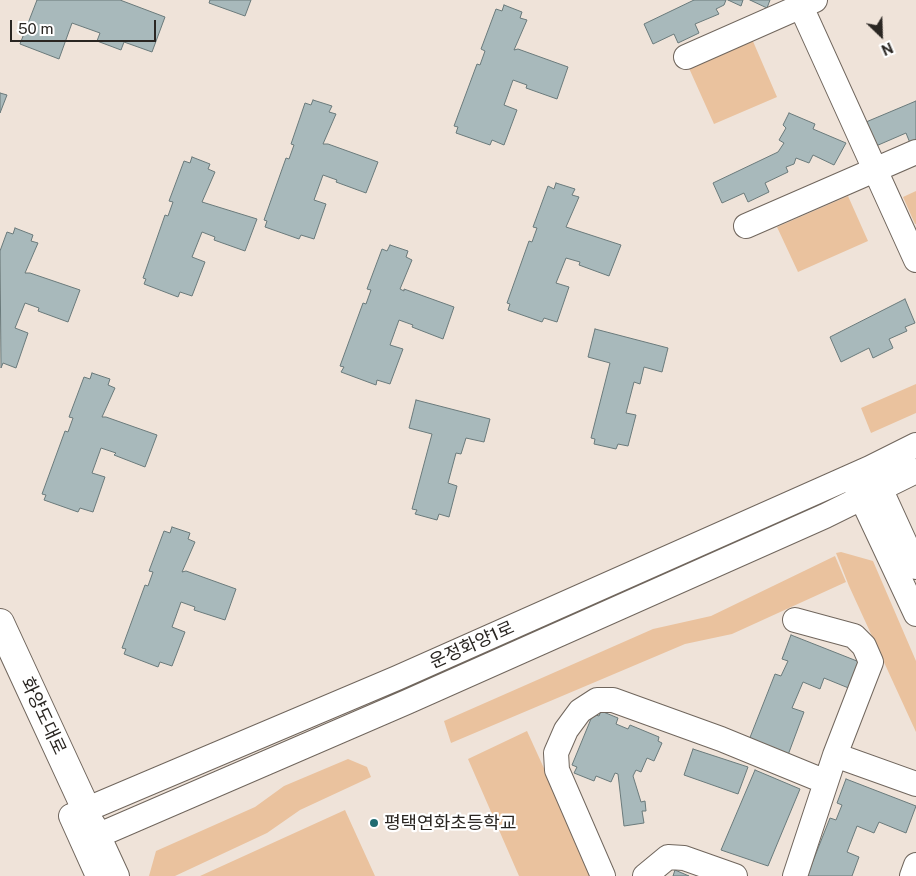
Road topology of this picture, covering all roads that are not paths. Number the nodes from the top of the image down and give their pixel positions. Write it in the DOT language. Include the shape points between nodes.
graph roads {
  1 [pos="805,2"];
  2 [pos="686,57"];
  3 [pos="916,152"];
  4 [pos="875,170"];
  5 [pos="746,226"];
  6 [pos="916,260"];
  7 [pos="916,445"];
  8 [pos="916,471"];
  9 [pos="861,472"];
  10 [pos="871,494"];
  11 [pos="916,567"];
  12 [pos="916,614"];
  13 [pos="795,620"];
  14 [pos="0,623"];
  15 [pos="0,664"];
  16 [pos="835,755"];
  17 [pos="826,782"];
  18 [pos="916,784"];
  19 [pos="78,812"];
  20 [pos="91,838"];
  21 [pos="916,865"];
  22 [pos="98,876"];
  23 [pos="117,876"];
  24 [pos="603,876"];
  25 [pos="645,876"];
  26 [pos="735,876"];
  27 [pos="794,876"];
  28 [pos="912,876"];
  1 -- 2 [label="street"];
  1 -- 4 [label="street"];
  3 -- 4 [label="street"];
  4 -- 5 [label="street"];
  4 -- 6 [label="street"];
  7 -- 9 [label="street, 운정화양1로"];
  8 -- 10 [label="street"];
  9 -- 10 [label="street"];
  9 -- 19 [label="street, 운정화양1로" via="372,689"];
  10 -- 11 [label="street"];
  10 -- 12 [label="street"];
  10 -- 20 [label="street" via="407,702"];
  13 -- 16 [label="street" via="854,636 864,646 871,662"];
  14 -- 19 [label="main road, 화양도대로"];
  15 -- 19 [label="main road, 화양도대로"];
  16 -- 17 [label="street"];
  16 -- 18 [label="street"];
  17 -- 24 [label="street" via="613,700 597,700 566,730 556,753 557,770"];
  17 -- 27 [label="street"];
  19 -- 20 [label="street"];
  20 -- 22 [label="street"];
  20 -- 23 [label="street"];
  21 -- 28 [label="street"];
  25 -- 26 [label="street" via="668,857 684,858"];
}
